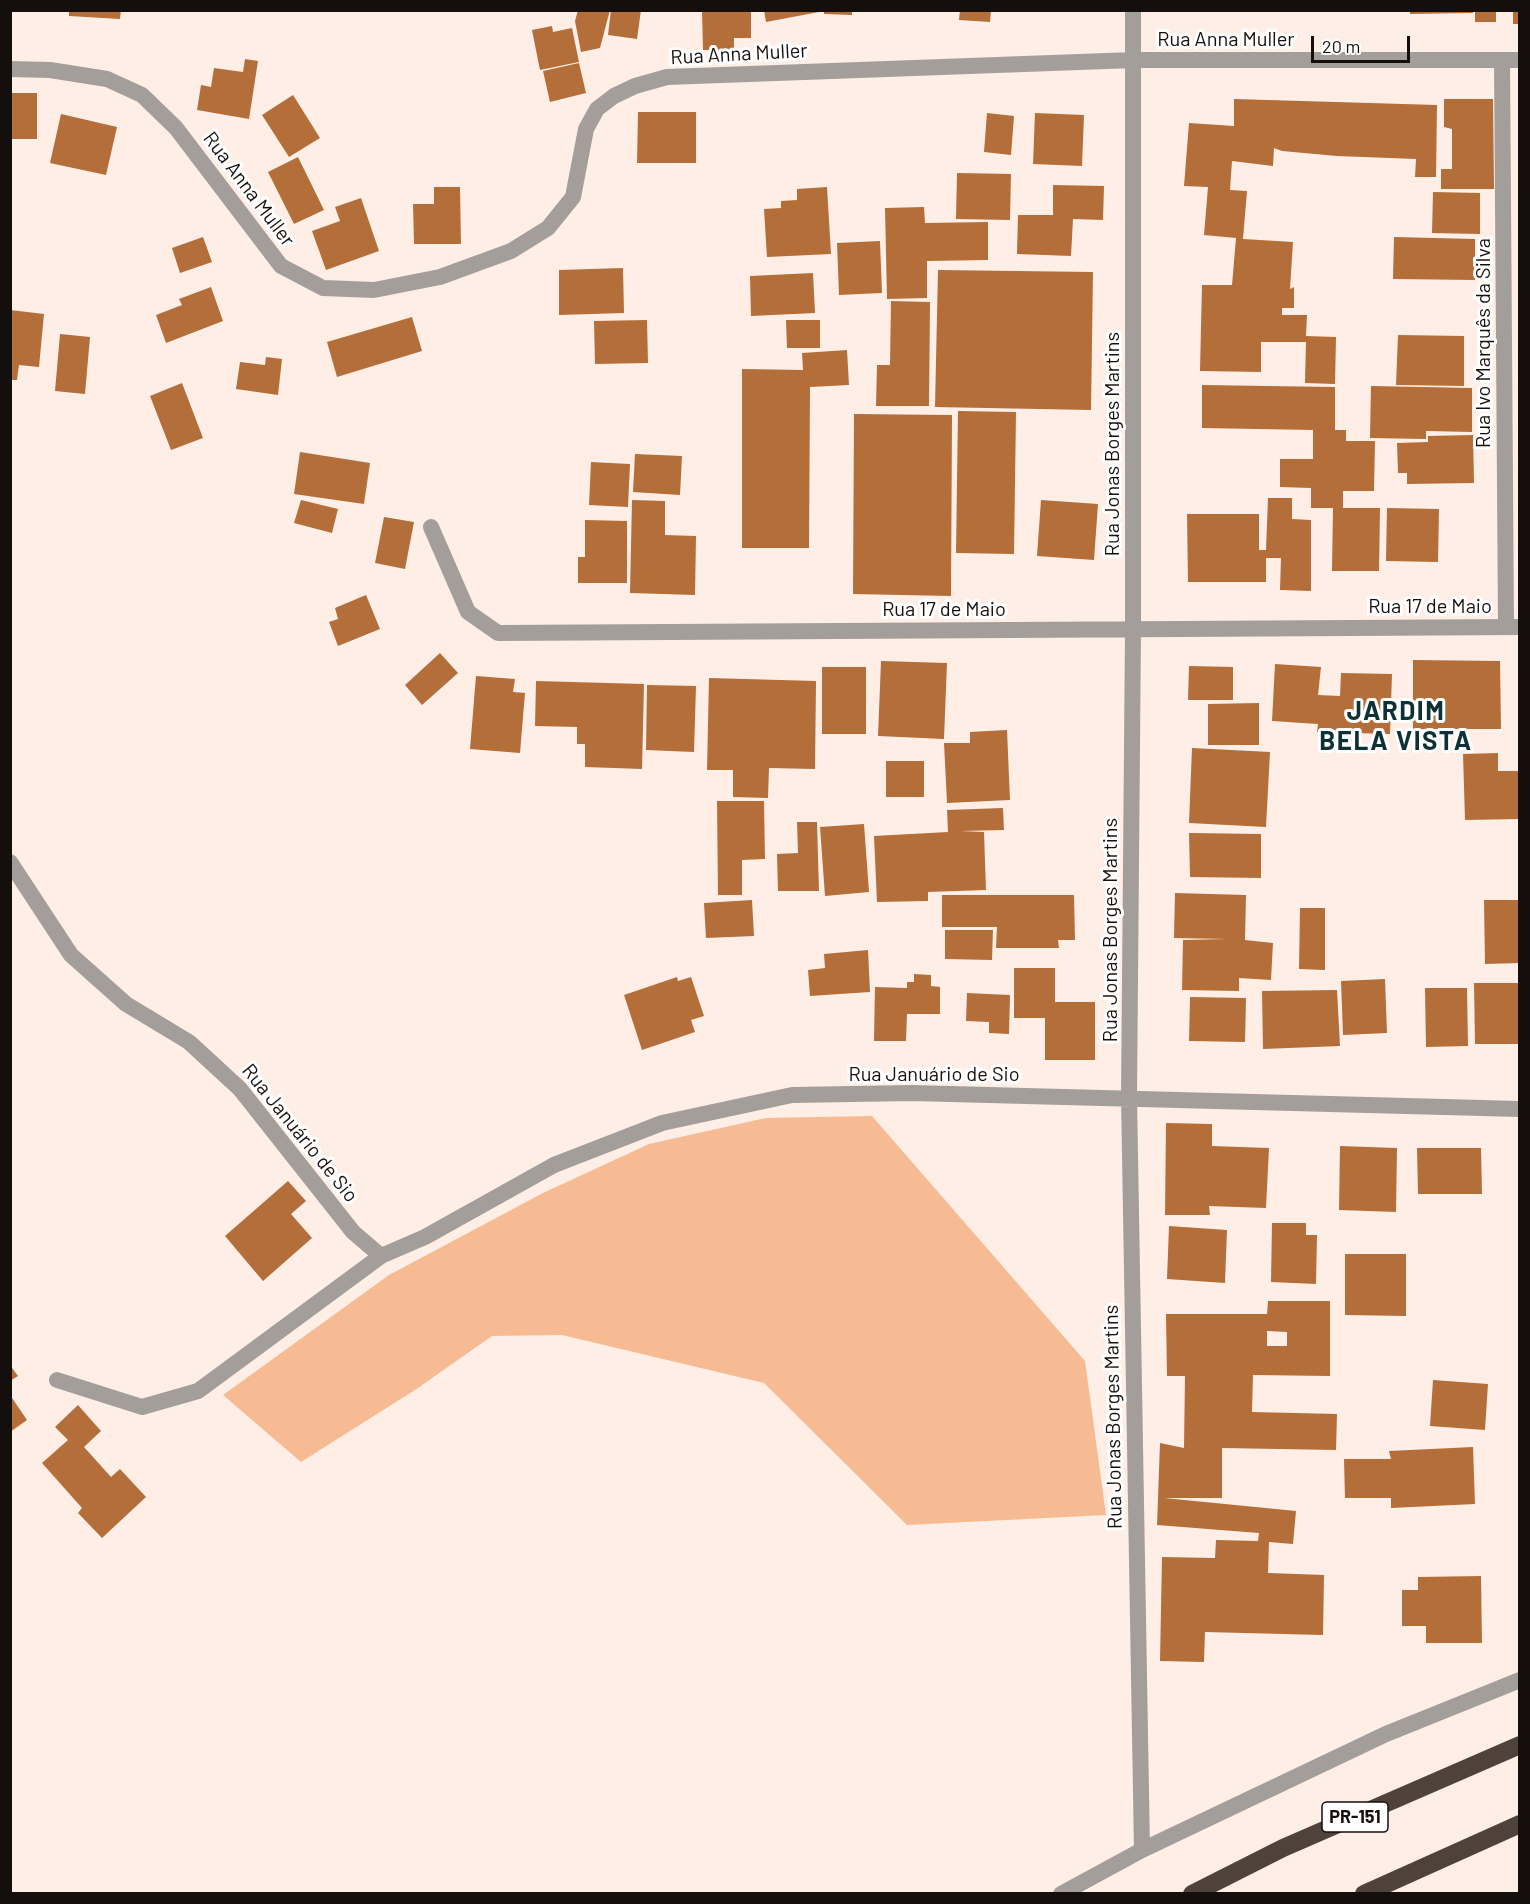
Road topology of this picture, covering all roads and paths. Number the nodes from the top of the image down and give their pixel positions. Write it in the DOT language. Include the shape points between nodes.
graph roads {
  1 [pos="1133,10"];
  2 [pos="1134,60"];
  3 [pos="1511,60"];
  4 [pos="10,69"];
  5 [pos="431,527"];
  6 [pos="1513,627"];
  7 [pos="1133,629"];
  8 [pos="10,862"];
  9 [pos="1129,1097"];
  10 [pos="1520,1109"];
  11 [pos="381,1256"];
  12 [pos="57,1380"];
  13 [pos="1520,1680"];
  14 [pos="1520,1745"];
  15 [pos="1520,1824"];
  16 [pos="1142,1850"];
  17 [pos="1061,1893"];
  18 [pos="1192,1893"];
  19 [pos="1364,1893"];
  1 -- 2 [label="street, Rua Jonas Borges Martins"];
  2 -- 3 [label="street, Rua Anna Muller"];
  2 -- 4 [label="street, Rua Anna Muller" via="667,77 635,86 597,109 586,129 573,197 548,228 511,251 450,273 374,290 323,288 281,266 176,128 142,95 107,79 50,70"];
  2 -- 7 [label="street, Rua Jonas Borges Martins"];
  3 -- 6 [label="street, Rua Ivo Marquês da Silva"];
  5 -- 7 [label="street, Rua 17 de Maio" via="468,612 498,633"];
  6 -- 7 [label="street, Rua 17 de Maio"];
  7 -- 9 [label="street, Rua Jonas Borges Martins"];
  8 -- 11 [label="street, Rua Januário de Sio" via="71,954 126,1004 189,1042 240,1089 353,1232"];
  9 -- 10 [label="street, Rua Januário de Sio"];
  9 -- 11 [label="street, Rua Januário de Sio" via="792,1095 683,1118 554,1165 425,1237"];
  9 -- 16 [label="street, Rua Jonas Borges Martins"];
  11 -- 12 [label="street, Rua Januário de Sio" via="198,1390 142,1407"];
  13 -- 16 [label="street" via="1386,1734"];
  14 -- 18 [label="highway, PR-151" via="1283,1848"];
  15 -- 19 [label="highway"];
  16 -- 17 [label="street"];
}
